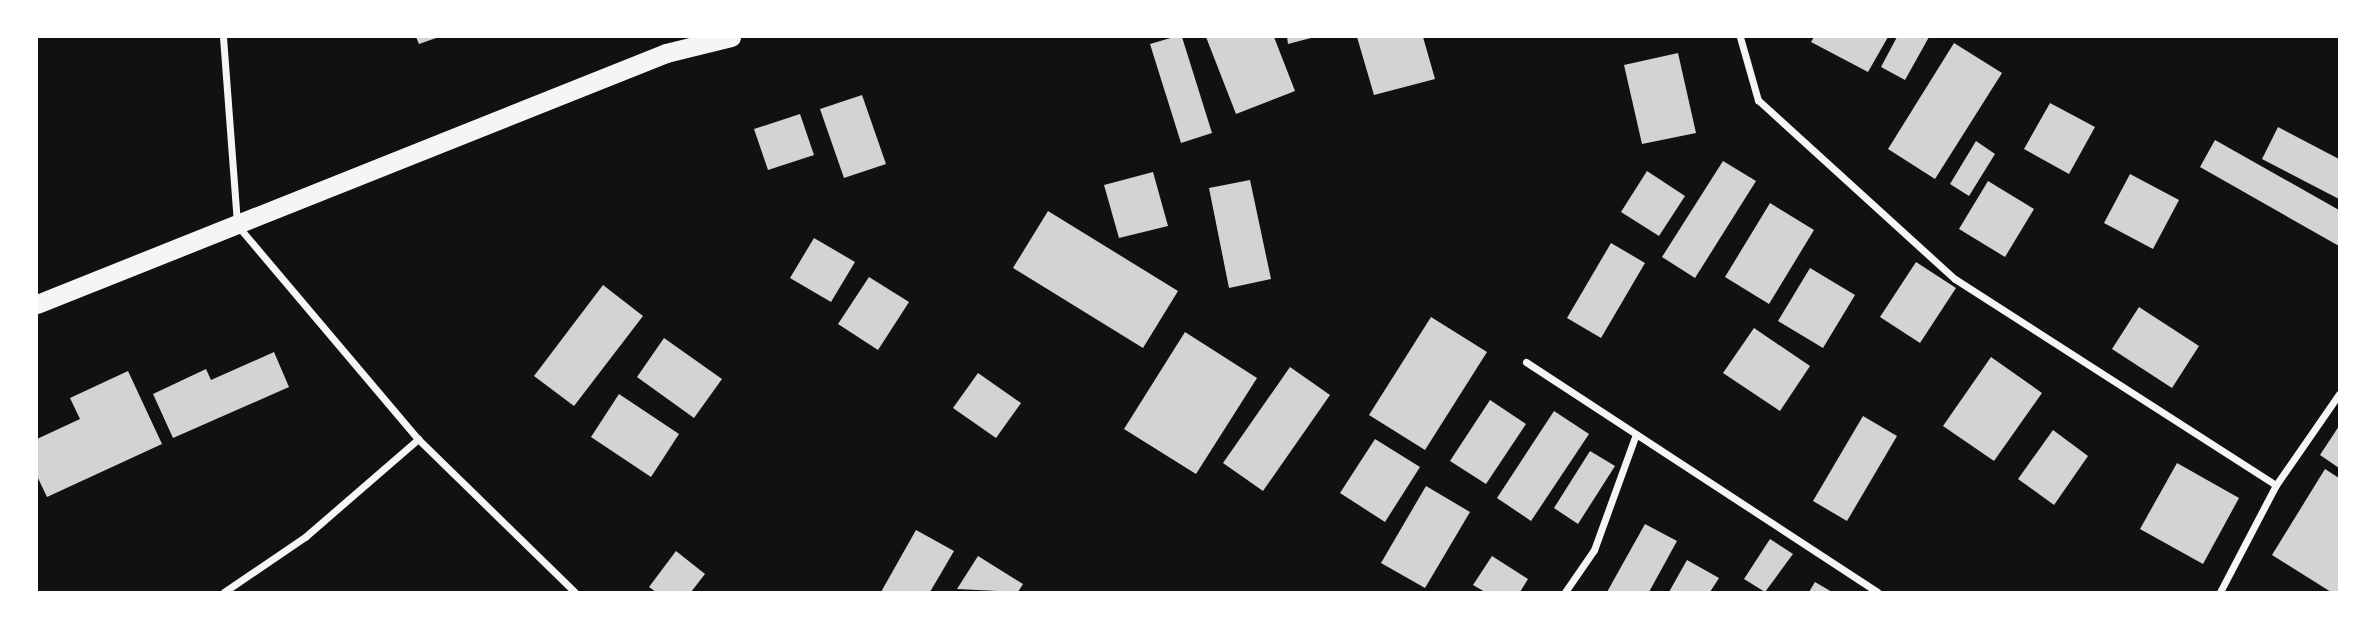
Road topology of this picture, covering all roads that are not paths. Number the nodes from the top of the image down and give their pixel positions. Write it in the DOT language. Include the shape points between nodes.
graph roads {
  1 [pos="223,37"];
  2 [pos="730,37"];
  3 [pos="1740,37"];
  4 [pos="237,225"];
  5 [pos="37,304"];
  6 [pos="1526,362"];
  7 [pos="2339,394"];
  8 [pos="1636,435"];
  9 [pos="418,439"];
  10 [pos="2276,485"];
  11 [pos="224,592"];
  12 [pos="575,592"];
  13 [pos="1565,592"];
  14 [pos="1878,592"];
  15 [pos="2220,592"];
  1 -- 4 [label="street"];
  2 -- 4 [label="highway" via="666,53"];
  3 -- 10 [label="street" via="1758,100 1955,279"];
  4 -- 5 [label="highway"];
  4 -- 9 [label="street"];
  6 -- 8 [label="street"];
  7 -- 10 [label="street"];
  8 -- 13 [label="street" via="1594,550"];
  8 -- 14 [label="street"];
  9 -- 11 [label="street" via="305,537"];
  9 -- 12 [label="street"];
  10 -- 15 [label="street"];
}
